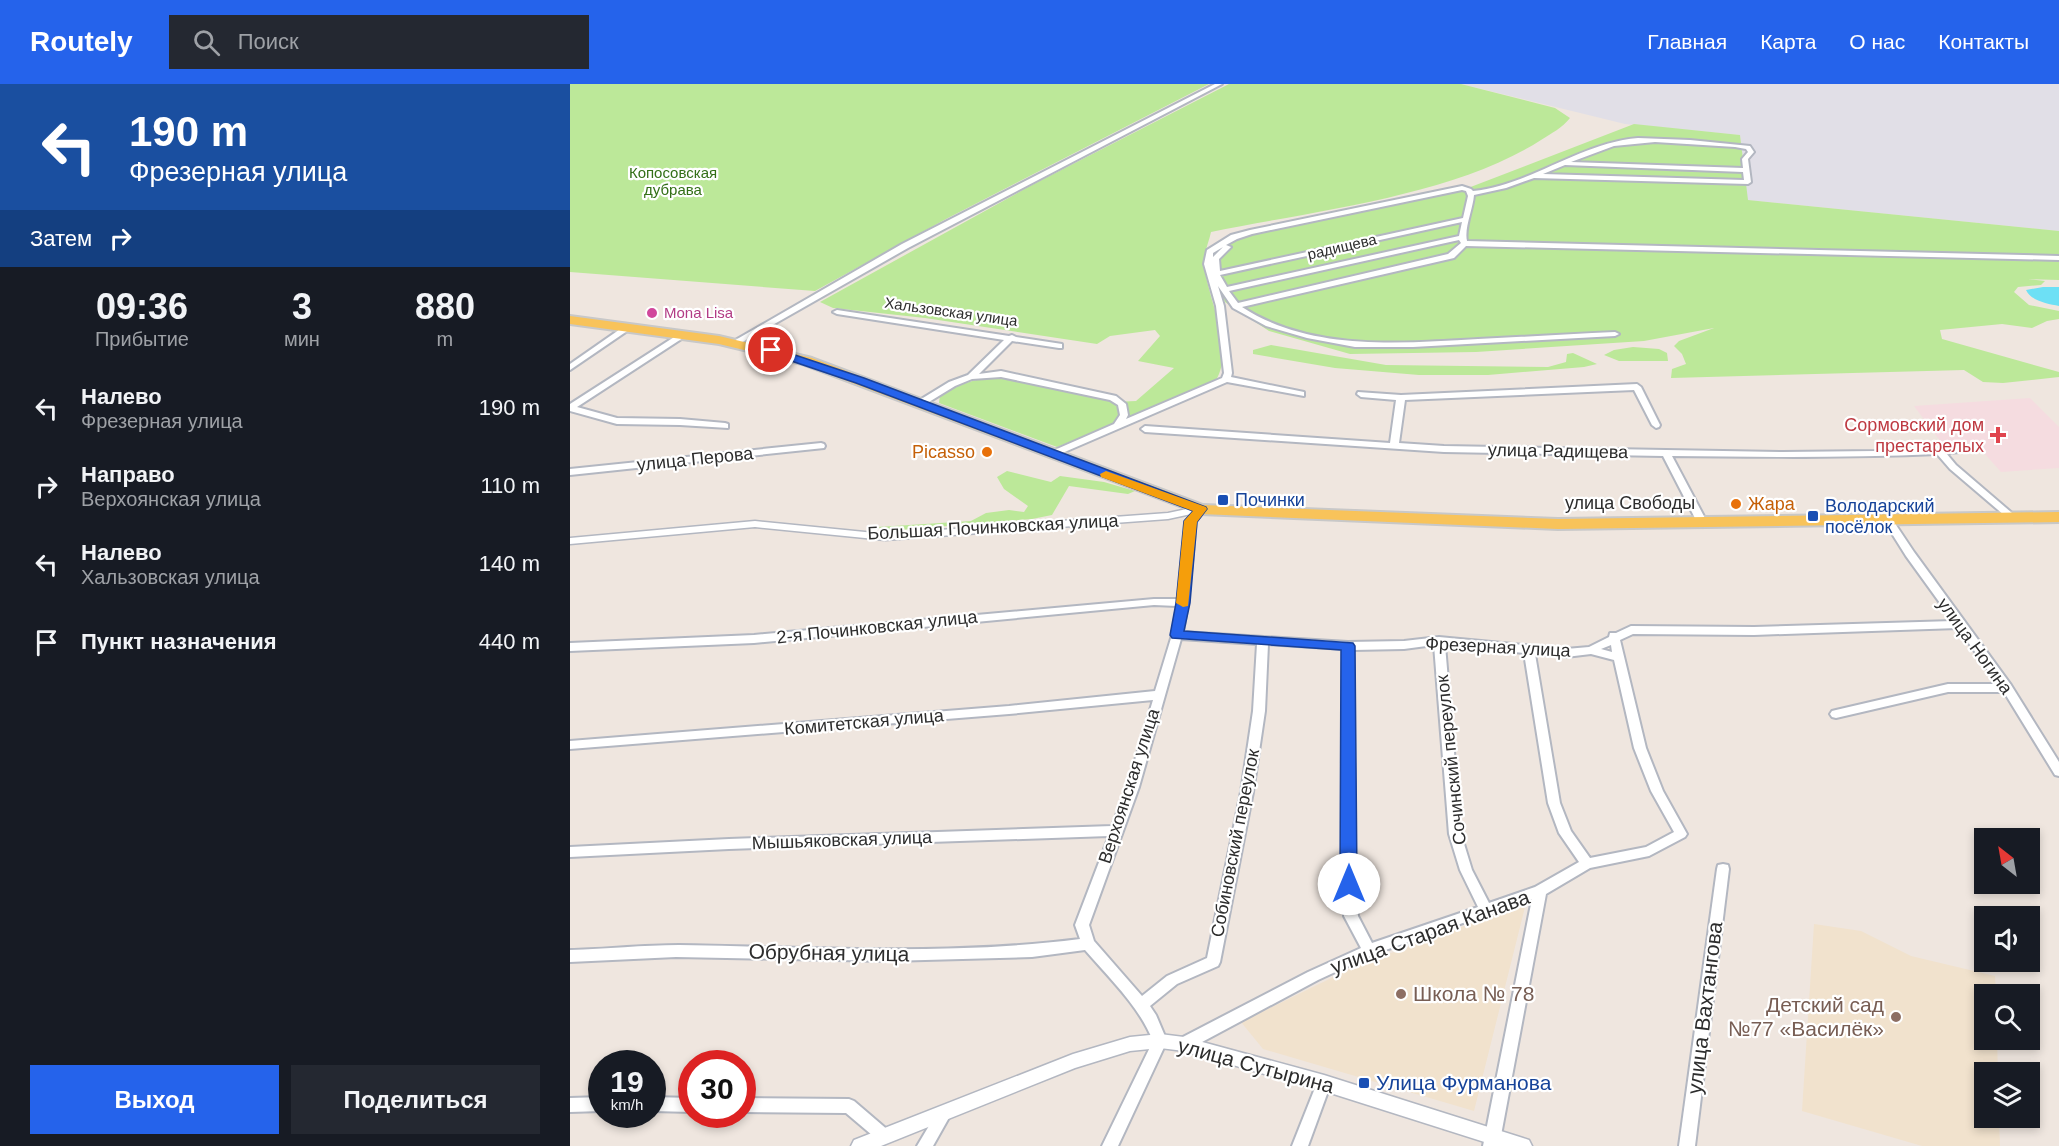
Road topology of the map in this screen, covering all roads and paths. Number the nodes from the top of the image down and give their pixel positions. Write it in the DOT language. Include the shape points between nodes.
graph roads {
  1 [pos="1219,84"];
  2 [pos="1562,164"];
  3 [pos="1747,170"];
  4 [pos="1532,176"];
  5 [pos="1469,192"];
  6 [pos="1467,219"];
  7 [pos="1464,240"];
  8 [pos="2059,258"];
  9 [pos="1217,274"];
  10 [pos="1224,290"];
  11 [pos="1236,306"];
  12 [pos="837,312"];
  13 [pos="570,320"];
  14 [pos="629,327"];
  15 [pos="685,334"];
  16 [pos="1615,334"];
  17 [pos="1012,337"];
  18 [pos="736,342"];
  19 [pos="1059,346"];
  20 [pos="570,368"];
  21 [pos="971,377"];
  22 [pos="1226,379"];
  23 [pos="1301,394"];
  24 [pos="1361,394"];
  25 [pos="1401,398"];
  26 [pos="921,403"];
  27 [pos="1656,425"];
  28 [pos="725,426"];
  29 [pos="1117,427"];
  30 [pos="1145,429"];
  31 [pos="1394,445"];
  32 [pos="821,446"];
  33 [pos="1972,449"];
  34 [pos="1940,452"];
  35 [pos="1666,453"];
  36 [pos="1053,454"];
  37 [pos="570,472"];
  38 [pos="1201,509"];
  39 [pos="2059,517"];
  40 [pos="2014,519"];
  41 [pos="1889,521"];
  42 [pos="1702,522"];
  43 [pos="570,541"];
  44 [pos="1183,603"];
  45 [pos="1959,624"];
  46 [pos="1177,635"];
  47 [pos="1614,636"];
  48 [pos="1439,640"];
  49 [pos="1263,641"];
  50 [pos="1348,646"];
  51 [pos="570,647"];
  52 [pos="1591,650"];
  53 [pos="1529,651"];
  54 [pos="1620,658"];
  55 [pos="2007,688"];
  56 [pos="1159,695"];
  57 [pos="1836,714"];
  58 [pos="570,745"];
  59 [pos="2059,772"];
  60 [pos="1115,831"];
  61 [pos="570,852"];
  62 [pos="1587,864"];
  63 [pos="1723,869"];
  64 [pos="1540,891"];
  65 [pos="1486,911"];
  66 [pos="1088,944"];
  67 [pos="1369,950"];
  68 [pos="570,956"];
  69 [pos="1142,1005"];
  70 [pos="1160,1041"];
  71 [pos="1184,1044"];
  72 [pos="1324,1083"];
  73 [pos="588,1104"];
  74 [pos="570,1105"];
  75 [pos="756,1105"];
  76 [pos="944,1113"];
  77 [pos="884,1136"];
  78 [pos="1492,1141"];
  79 [pos="860,1146"];
  80 [pos="925,1146"];
  81 [pos="1110,1146"];
  82 [pos="1300,1146"];
  83 [pos="1523,1146"];
  84 [pos="1687,1146"];
  1 -- 18 [label="street" via="905,246"];
  2 -- 3 [label="street"];
  2 -- 3 [label="street" via="1624,141 1694,142 1748,147 1752,152 1745,159"];
  2 -- 4 [label="street"];
  3 -- 4 [label="street" via="1748,182"];
  4 -- 5 [label="street" via="1480,193"];
  5 -- 6 [label="street"];
  5 -- 9 [label="street" via="1246,236 1215,259"];
  5 -- 22 [label="street" via="1462,188 1250,232 1210,252 1208,264 1220,306"];
  6 -- 7 [label="street"];
  6 -- 9 [label="street, радищева"];
  7 -- 8 [label="street"];
  7 -- 10 [label="street"];
  7 -- 11 [label="street" via="1451,256"];
  9 -- 10 [label="street"];
  10 -- 11 [label="street"];
  11 -- 16 [label="street" via="1279,327 1355,345"];
  12 -- 17 [label="street, Хальзовская улица"];
  13 -- 14 [label="main road"];
  14 -- 15 [label="main road"];
  14 -- 20 [label="street"];
  15 -- 18 [label="main road"];
  15 -- 28 [label="street" via="570,408 617,421"];
  17 -- 19 [label="street, Хальзовская улица"];
  17 -- 21 [label="street"];
  18 -- 26 [label="main road" via="807,361"];
  21 -- 26 [label="street"];
  21 -- 29 [label="street" via="1001,374 1113,398 1122,404 1124,415"];
  22 -- 23 [label="street"];
  22 -- 29 [label="street"];
  24 -- 25 [label="street"];
  25 -- 27 [label="street" via="1636,387"];
  25 -- 31 [label="street"];
  26 -- 36 [label="main road"];
  29 -- 36 [label="street"];
  30 -- 31 [label="street, улица Радищева"];
  31 -- 35 [label="street, улица Радищева"];
  32 -- 37 [label="street, улица Перова"];
  33 -- 34 [label="street, улица Радищева"];
  34 -- 35 [label="street, улица Радищева"];
  34 -- 40 [label="street"];
  35 -- 42 [label="street"];
  36 -- 38 [label="main road"];
  38 -- 42 [label="main road, улица Свободы" via="1558,524"];
  38 -- 43 [label="street, Большая Починковская улица" via="1168,516 885,537 755,524"];
  38 -- 44 [label="street, Верхоянская улица" via="1191,521"];
  39 -- 40 [label="main road, улица Свободы"];
  40 -- 41 [label="main road, улица Свободы"];
  41 -- 42 [label="main road, улица Свободы"];
  41 -- 45 [label="street, улица Ногина"];
  44 -- 46 [label="street, Верхоянская улица"];
  44 -- 51 [label="street, 2-я Починковская улица" via="1154,602 939,620 754,639"];
  45 -- 47 [label="street, Фрезерная улица" via="1754,631 1631,630"];
  45 -- 55 [label="street, улица Ногина"];
  46 -- 49 [label="street, Фрезерная улица"];
  46 -- 56 [label="street, Верхоянская улица"];
  47 -- 52 [label="street, Фрезерная улица"];
  47 -- 54 [label="street"];
  48 -- 50 [label="street, Фрезерная улица"];
  48 -- 53 [label="street, Фрезерная улица"];
  48 -- 65 [label="street, Сочинский переулок" via="1455,834 1466,870"];
  49 -- 50 [label="street, Фрезерная улица"];
  49 -- 69 [label="street, Собиновский переулок" via="1259,711 1247,792 1213,962 1172,980"];
  50 -- 67 [label="street" via="1349,884 1352,916"];
  52 -- 53 [label="street, Фрезерная улица"];
  52 -- 54 [label="street"];
  53 -- 62 [label="street" via="1554,803 1565,833"];
  54 -- 62 [label="street, улица Старая Канава" via="1641,748 1657,791 1681,834 1649,851"];
  55 -- 57 [label="street" via="1948,688"];
  55 -- 59 [label="street, улица Ногина"];
  56 -- 58 [label="street, Комитетская улица"];
  56 -- 60 [label="street, Верхоянская улица"];
  60 -- 61 [label="street, Мышьяковская улица"];
  60 -- 66 [label="street, Верхоянская улица" via="1082,925"];
  62 -- 64 [label="street, улица Старая Канава"];
  63 -- 84 [label="street, улица Вахтангова"];
  64 -- 65 [label="street, улица Старая Канава"];
  64 -- 78 [label="street"];
  65 -- 67 [label="street, улица Старая Канава"];
  66 -- 68 [label="street, Обрубная улица" via="1032,951 888,955 676,951"];
  66 -- 69 [label="street"];
  67 -- 71 [label="street, улица Старая Канава"];
  69 -- 70 [label="street"];
  70 -- 71 [label="street, улица Сутырина"];
  70 -- 76 [label="street" via="1130,1044 1073,1061"];
  70 -- 81 [label="street"];
  71 -- 72 [label="street, улица Сутырина"];
  72 -- 78 [label="street, улица Сутырина"];
  72 -- 82 [label="street"];
  73 -- 74 [label="street"];
  75 -- 77 [label="street" via="849,1106"];
  76 -- 77 [label="street"];
  76 -- 80 [label="street"];
  77 -- 79 [label="street"];
  78 -- 83 [label="street, улица Сутырина"];
}
